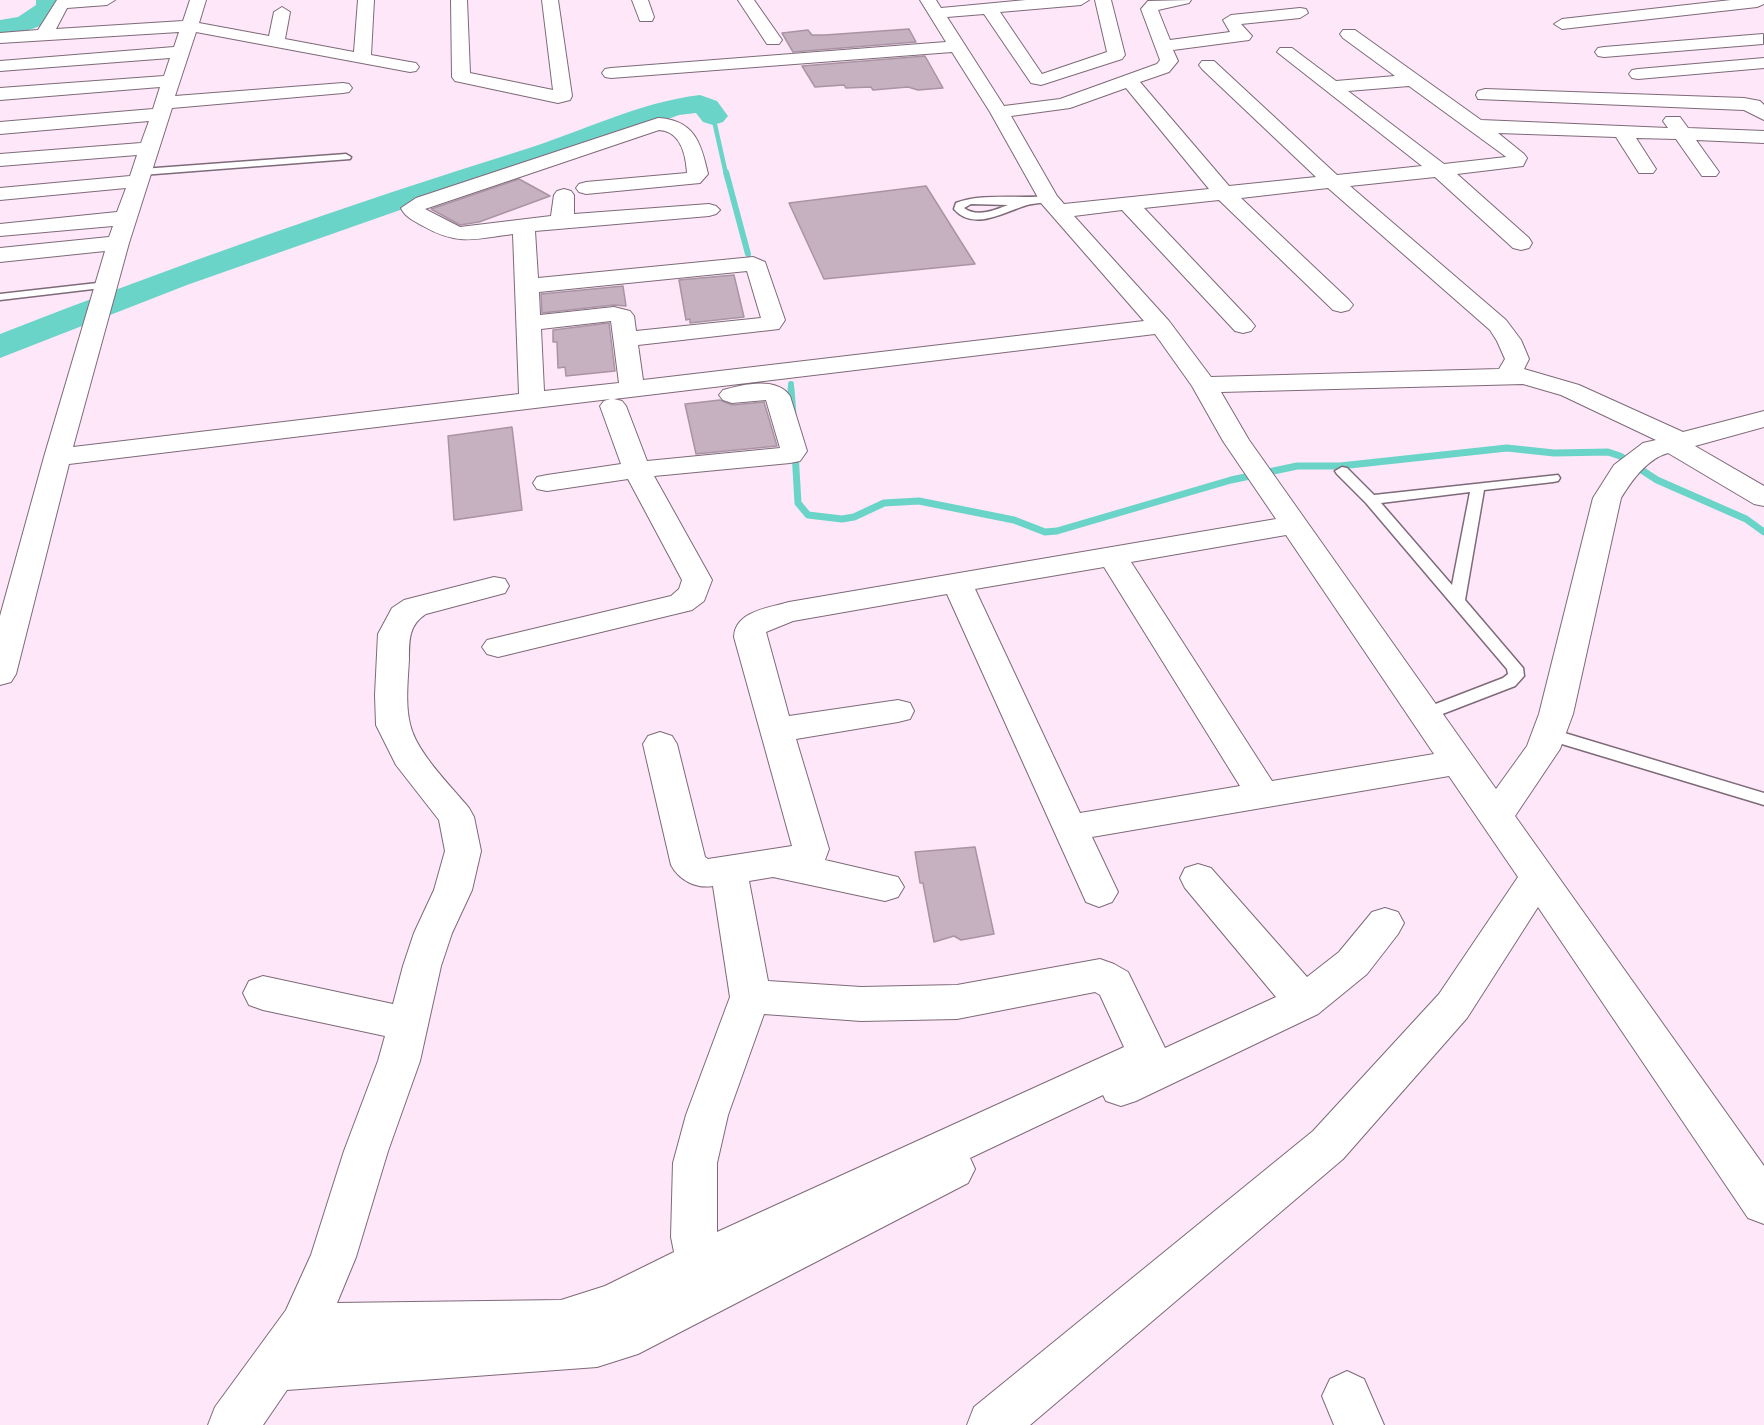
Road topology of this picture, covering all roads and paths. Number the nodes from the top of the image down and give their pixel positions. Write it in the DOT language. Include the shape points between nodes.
graph roads {
  1 [pos="107,0"];
  2 [pos="199,0"];
  3 [pos="366,0"];
  4 [pos="459,0"];
  5 [pos="550,0"];
  6 [pos="640,0"];
  7 [pos="746,0"];
  8 [pos="1081,0"];
  9 [pos="1103,0"];
  10 [pos="1183,0"];
  11 [pos="1048,1"];
  12 [pos="1758,2"];
  13 [pos="931,6"];
  14 [pos="989,8"];
  15 [pos="282,12"];
  16 [pos="1300,13"];
  17 [pos="145,14"];
  18 [pos="646,17"];
  19 [pos="1562,24"];
  20 [pos="189,26"];
  21 [pos="47,28"];
  22 [pos="1349,34"];
  23 [pos="0,38"];
  24 [pos="773,40"];
  25 [pos="276,42"];
  26 [pos="1764,42"];
  27 [pos="1163,46"];
  28 [pos="955,47"];
  29 [pos="181,52"];
  30 [pos="1286,52"];
  31 [pos="1604,52"];
  32 [pos="362,59"];
  33 [pos="1764,63"];
  34 [pos="1302,64"];
  35 [pos="1208,65"];
  36 [pos="0,66"];
  37 [pos="410,67"];
  38 [pos="1726,67"];
  39 [pos="1275,68"];
  40 [pos="611,73"];
  41 [pos="1638,74"];
  42 [pos="1128,79"];
  43 [pos="1411,80"];
  44 [pos="171,81"];
  45 [pos="1754,84"];
  46 [pos="1332,87"];
  47 [pos="343,88"];
  48 [pos="0,94"];
  49 [pos="1485,96"];
  50 [pos="1565,98"];
  51 [pos="1657,101"];
  52 [pos="162,108"];
  53 [pos="999,112"];
  54 [pos="1764,114"];
  55 [pos="1476,126"];
  56 [pos="0,128"];
  57 [pos="1584,130"];
  58 [pos="1623,132"];
  59 [pos="1682,134"];
  60 [pos="1764,137"];
  61 [pos="150,148"];
  62 [pos="693,151"];
  63 [pos="346,158"];
  64 [pos="0,160"];
  65 [pos="1646,169"];
  66 [pos="1441,171"];
  67 [pos="1709,172"];
  68 [pos="140,176"];
  69 [pos="1333,182"];
  70 [pos="586,188"];
  71 [pos="1224,193"];
  72 [pos="0,194"];
  73 [pos="564,195"];
  74 [pos="1023,202"];
  75 [pos="1127,203"];
  76 [pos="1052,205"];
  77 [pos="709,210"];
  78 [pos="533,211"];
  79 [pos="126,218"];
  80 [pos="559,222"];
  81 [pos="0,230"];
  82 [pos="118,243"];
  83 [pos="1521,243"];
  84 [pos="0,255"];
  85 [pos="527,286"];
  86 [pos="105,289"];
  87 [pos="3,298"];
  88 [pos="1341,305"];
  89 [pos="529,323"];
  90 [pos="1161,326"];
  91 [pos="1243,326"];
  92 [pos="755,327"];
  93 [pos="626,339"];
  94 [pos="769,372"];
  95 [pos="1508,375"];
  96 [pos="1204,385"];
  97 [pos="640,396"];
  98 [pos="537,409"];
  99 [pos="1764,419"];
  100 [pos="1668,444"];
  101 [pos="57,457"];
  102 [pos="637,470"];
  103 [pos="1342,471"];
  104 [pos="1553,478"];
  105 [pos="547,483"];
  106 [pos="1478,487"];
  107 [pos="1764,498"];
  108 [pos="1371,500"];
  109 [pos="1294,525"];
  110 [pos="1112,556"];
  111 [pos="957,583"];
  112 [pos="494,586"];
  113 [pos="1457,600"];
  114 [pos="498,647"];
  115 [pos="0,674"];
  116 [pos="898,711"];
  117 [pos="1426,714"];
  118 [pos="777,730"];
  119 [pos="1548,735"];
  120 [pos="660,744"];
  121 [pos="1458,762"];
  122 [pos="1263,795"];
  123 [pos="1764,799"];
  124 [pos="1496,816"];
  125 [pos="1069,828"];
  126 [pos="770,863"];
  127 [pos="728,870"];
  128 [pos="1538,877"];
  129 [pos="1198,878"];
  130 [pos="885,887"];
  131 [pos="1099,892"];
  132 [pos="1385,922"];
  133 [pos="263,993"];
  134 [pos="750,997"];
  135 [pos="1304,1002"];
  136 [pos="408,1024"];
  137 [pos="1764,1203"];
  138 [pos="699,1263"];
  139 [pos="303,1327"];
  140 [pos="274,1367"];
  141 [pos="233,1425"];
  142 [pos="992,1425"];
  1 -- 21 [label="street" via="61,4"];
  2 -- 20 [label="street"];
  3 -- 32 [label="street"];
  4 -- 5 [label="street" via="461,77 558,97 563,96"];
  6 -- 18 [label="street"];
  7 -- 24 [label="street"];
  8 -- 11 [label="street"];
  9 -- 14 [label="street" via="1116,55 1041,80 1036,79"];
  10 -- 27 [label="street" via="1154,4 1149,9"];
  11 -- 14 [label="street"];
  12 -- 19 [label="street"];
  13 -- 14 [label="street"];
  13 -- 28 [label="street"];
  15 -- 25 [label="street"];
  16 -- 27 [label="street" via="1232,20 1243,36"];
  17 -- 21 [label="street"];
  20 -- 21 [label="street"];
  20 -- 25 [label="street"];
  20 -- 29 [label="street"];
  21 -- 23 [label="street"];
  22 -- 43 [label="street"];
  25 -- 32 [label="street"];
  26 -- 31 [label="street"];
  27 -- 42 [label="street" via="1167,65"];
  28 -- 40 [label="street"];
  28 -- 53 [label="street"];
  29 -- 36 [label="street"];
  29 -- 44 [label="street"];
  30 -- 34 [label="street"];
  32 -- 37 [label="street"];
  33 -- 38 [label="street"];
  34 -- 39 [label="street"];
  34 -- 46 [label="street"];
  35 -- 69 [label="street"];
  38 -- 41 [label="street"];
  38 -- 45 [label="street"];
  42 -- 53 [label="street" via="1063,104"];
  42 -- 71 [label="street"];
  43 -- 46 [label="street"];
  43 -- 55 [label="street"];
  44 -- 48 [label="street"];
  44 -- 52 [label="street"];
  46 -- 66 [label="street"];
  47 -- 52 [label="street"];
  49 -- 50 [label="street"];
  50 -- 51 [label="street"];
  50 -- 57 [label="street"];
  51 -- 54 [label="street" via="1753,105"];
  51 -- 59 [label="street"];
  52 -- 56 [label="street"];
  52 -- 61 [label="street"];
  53 -- 76 [label="street"];
  55 -- 57 [label="street"];
  55 -- 66 [label="street" via="1512,152 1516,162"];
  57 -- 58 [label="street"];
  58 -- 59 [label="street"];
  58 -- 65 [label="street"];
  59 -- 60 [label="street"];
  59 -- 67 [label="street"];
  61 -- 64 [label="street"];
  61 -- 68 [label="street"];
  62 -- 70 [label="street"];
  62 -- 70 [label="street" via="698,174 693,179"];
  62 -- 78 [label="street" via="680,128 657,124 412,208 449,232 459,234"];
  63 -- 68 [label="lane"];
  66 -- 69 [label="street"];
  66 -- 83 [label="street"];
  68 -- 72 [label="street"];
  68 -- 79 [label="street"];
  69 -- 71 [label="street"];
  69 -- 95 [label="street" via="1498,325 1517,359"];
  70 -- 73 [label="street"];
  71 -- 75 [label="street"];
  71 -- 88 [label="street"];
  73 -- 78 [label="street"];
  73 -- 80 [label="street"];
  74 -- 74 [label="lane" via="970,201 959,209 980,216"];
  74 -- 76 [label="lane"];
  75 -- 76 [label="street"];
  75 -- 91 [label="street"];
  76 -- 90 [label="street"];
  77 -- 80 [label="street"];
  78 -- 80 [label="street"];
  78 -- 85 [label="street"];
  79 -- 81 [label="street"];
  79 -- 82 [label="street"];
  82 -- 84 [label="street"];
  82 -- 86 [label="street"];
  85 -- 89 [label="street"];
  85 -- 92 [label="street" via="738,265"];
  86 -- 87 [label="lane"];
  86 -- 101 [label="street"];
  89 -- 93 [label="street" via="614,314 622,316"];
  89 -- 98 [label="street"];
  90 -- 94 [label="street"];
  90 -- 96 [label="street"];
  92 -- 93 [label="street"];
  92 -- 94 [label="street"];
  93 -- 97 [label="street"];
  94 -- 97 [label="street"];
  95 -- 96 [label="street"];
  95 -- 100 [label="street" via="1542,380 1570,390"];
  96 -- 109 [label="street" via="1236,441"];
  97 -- 98 [label="street"];
  97 -- 102 [label="street"];
  97 -- 102 [label="street" via="773,393 794,451 790,455"];
  98 -- 101 [label="street"];
  99 -- 100 [label="street"];
  100 -- 107 [label="street"];
  100 -- 119 [label="street" via="1624,471 1607,498"];
  101 -- 115 [label="street"];
  102 -- 105 [label="street"];
  102 -- 114 [label="street" via="697,580 693,594 681,603"];
  103 -- 108 [label="lane"];
  104 -- 106 [label="lane"];
  106 -- 108 [label="lane"];
  106 -- 113 [label="lane"];
  108 -- 113 [label="lane"];
  109 -- 110 [label="street"];
  109 -- 117 [label="street"];
  110 -- 111 [label="street"];
  110 -- 122 [label="street"];
  111 -- 118 [label="street" via="789,612 750,628"];
  111 -- 125 [label="street"];
  112 -- 136 [label="street" via="415,607 403,615 394,634 393,725 408,756 456,817 464,851 453,890 422,966"];
  113 -- 117 [label="lane" via="1515,668 1516,676"];
  116 -- 118 [label="street"];
  117 -- 121 [label="street"];
  118 -- 126 [label="street" via="811,849 808,857"];
  119 -- 123 [label="lane"];
  119 -- 124 [label="street" via="1543,749"];
  120 -- 127 [label="street" via="689,864 708,873"];
  121 -- 122 [label="street"];
  121 -- 124 [label="street"];
  122 -- 125 [label="street"];
  124 -- 128 [label="street"];
  125 -- 131 [label="street"];
  126 -- 127 [label="street"];
  126 -- 130 [label="street"];
  127 -- 134 [label="street"];
  128 -- 137 [label="street"];
  128 -- 142 [label="street" via="1453,1006 1328,1145"];
  129 -- 135 [label="street"];
  132 -- 135 [label="street" via="1353,963"];
  133 -- 136 [label="street"];
  134 -- 138 [label="street" via="707,1115 695,1162 694,1237"];
  134 -- 138 [label="street" via="861,1005 957,1002 1100,975 1114,984 1145,1051 1142,1058"];
  135 -- 140 [label="street" via="972,1160 638,1330 597,1343"];
  136 -- 139 [label="street" via="333,1257"];
  138 -- 139 [label="street" via="613,1307 561,1324"];
  139 -- 140 [label="street"];
  140 -- 141 [label="street"];
}
